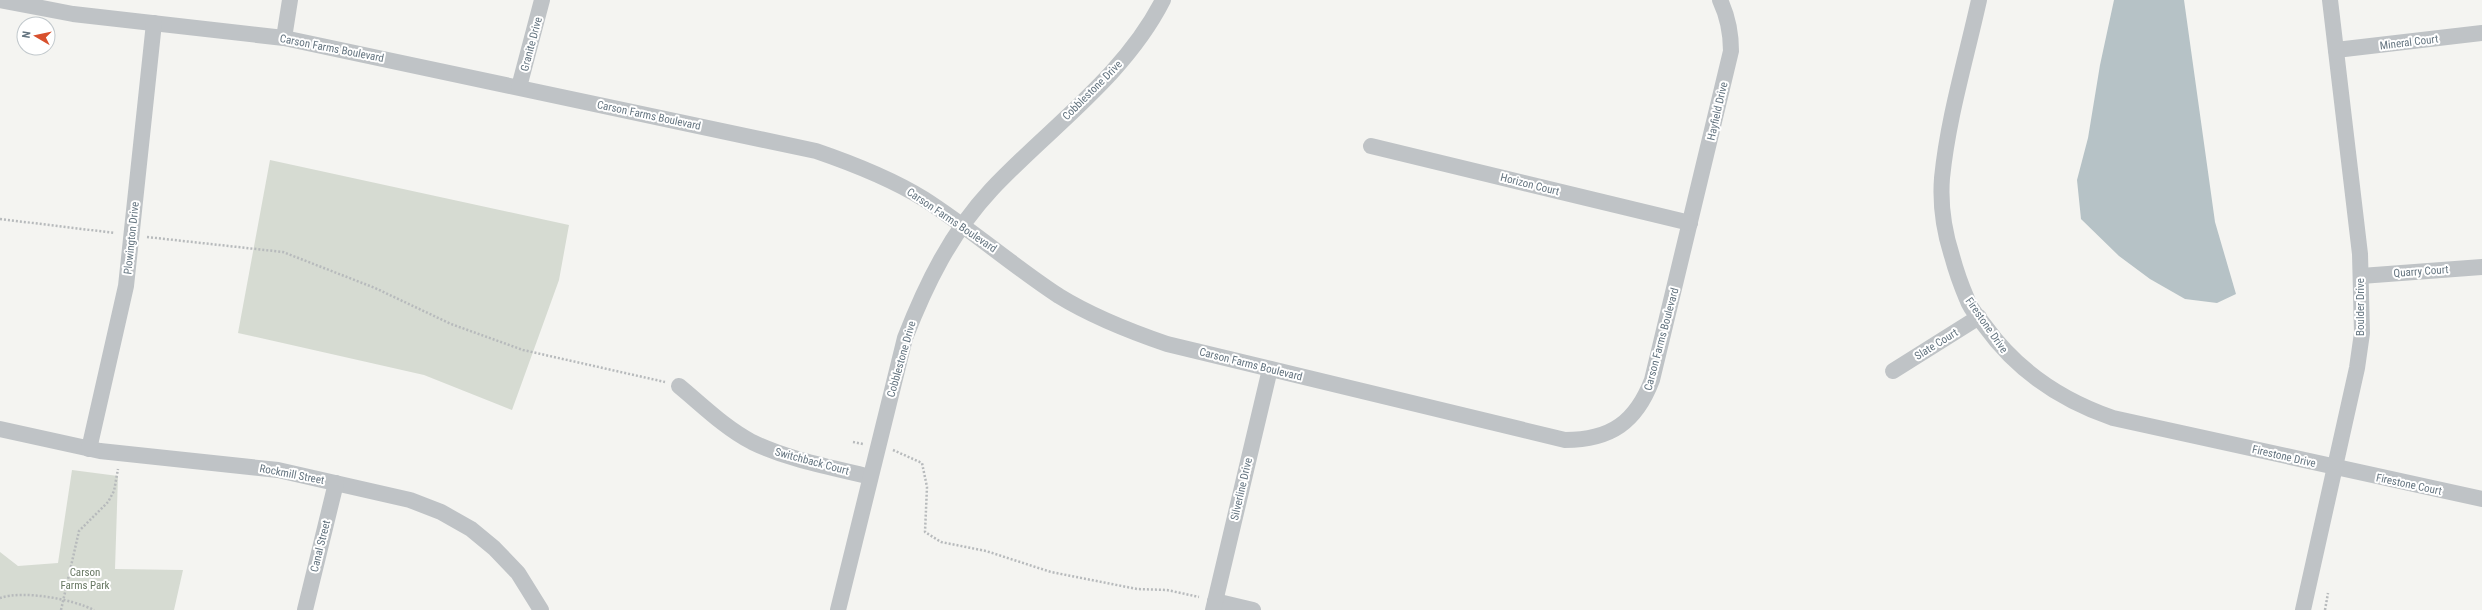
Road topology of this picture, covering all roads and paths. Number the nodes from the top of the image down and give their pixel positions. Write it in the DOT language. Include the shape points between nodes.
graph roads {
  1 [pos="0,0"];
  2 [pos="290,0"];
  3 [pos="542,0"];
  4 [pos="1163,0"];
  5 [pos="1720,0"];
  6 [pos="1979,0"];
  7 [pos="2330,0"];
  8 [pos="28,3"];
  9 [pos="154,23"];
  10 [pos="2482,33"];
  11 [pos="284,38"];
  12 [pos="2336,50"];
  13 [pos="519,87"];
  14 [pos="1371,146"];
  15 [pos="0,219"];
  16 [pos="1690,223"];
  17 [pos="962,226"];
  18 [pos="132,235"];
  19 [pos="2482,267"];
  20 [pos="2361,276"];
  21 [pos="1979,318"];
  22 [pos="1270,369"];
  23 [pos="1893,371"];
  24 [pos="679,386"];
  25 [pos="0,429"];
  26 [pos="853,442"];
  27 [pos="877,447"];
  28 [pos="89,449"];
  29 [pos="121,453"];
  30 [pos="2335,468"];
  31 [pos="870,477"];
  32 [pos="336,483"];
  33 [pos="2482,499"];
  34 [pos="2328,593"];
  35 [pos="0,598"];
  36 [pos="63,601"];
  37 [pos="1214,606"];
  38 [pos="61,610"];
  39 [pos="94,610"];
  40 [pos="305,610"];
  41 [pos="541,610"];
  42 [pos="838,610"];
  43 [pos="1253,610"];
  44 [pos="2303,610"];
  45 [pos="2325,610"];
  1 -- 8 [label="street, Carson Farms Boulevard"];
  2 -- 11 [label="street"];
  3 -- 13 [label="street, Granite Drive"];
  4 -- 17 [label="street, Cobblestone Drive" via="1136,44 1113,70 991,191"];
  5 -- 16 [label="street, Hayfield Drive" via="1731,33 1731,51"];
  6 -- 21 [label="street, Firestone Drive" via="1948,140 1942,179 1946,235 1967,300"];
  7 -- 12 [label="street, Boulder Drive"];
  8 -- 9 [label="street, Carson Farms Boulevard" via="73,14"];
  9 -- 11 [label="street, Carson Farms Boulevard"];
  9 -- 18 [label="street, Plowington Drive"];
  10 -- 12 [label="street, Mineral Court"];
  11 -- 13 [label="street, Carson Farms Boulevard"];
  12 -- 20 [label="street, Boulder Drive"];
  13 -- 17 [label="street, Carson Farms Boulevard" via="816,152 887,178 924,199"];
  14 -- 16 [label="street, Horizon Court"];
  15 -- 18 [label="path"];
  16 -- 22 [label="street, Carson Farms Boulevard" via="1652,380 1644,399 1633,415 1620,426 1602,435 1583,440 1565,440"];
  17 -- 22 [label="street, Carson Farms Boulevard" via="1059,296 1096,316 1167,344"];
  17 -- 27 [label="street, Cobblestone Drive" via="936,266 920,297 905,338"];
  18 -- 24 [label="path" via="283,252 375,288 451,324 523,350"];
  18 -- 28 [label="street, Plowington Drive" via="126,286"];
  19 -- 20 [label="street, Quarry Court"];
  20 -- 30 [label="street, Boulder Drive" via="2362,333"];
  21 -- 23 [label="street, Slate Court"];
  21 -- 30 [label="street, Firestone Drive" via="1999,346 2032,377 2058,395 2086,409 2113,418"];
  22 -- 37 [label="street, Silverline Drive"];
  24 -- 31 [label="street, Switchback Court" via="725,425 751,442 780,454"];
  25 -- 28 [label="street, Rockmill Street"];
  26 -- 27 [label="path"];
  27 -- 31 [label="street, Cobblestone Drive"];
  27 -- 37 [label="path" via="922,462 927,487 925,532 941,542 986,551 1058,574 1137,589 1185,593"];
  28 -- 29 [label="street, Rockmill Street"];
  29 -- 32 [label="street, Rockmill Street" via="278,470"];
  29 -- 36 [label="path" via="114,491 108,502 79,531"];
  30 -- 33 [label="street, Firestone Court"];
  30 -- 44 [label="street, Boulder Drive"];
  31 -- 42 [label="street, Cobblestone Drive"];
  32 -- 40 [label="street, Canal Street"];
  32 -- 41 [label="street, Rockmill Street" via="410,500 441,512 471,529 518,573"];
  34 -- 45 [label="path"];
  35 -- 36 [label="path" via="25,595"];
  36 -- 38 [label="path"];
  36 -- 39 [label="path"];
  37 -- 43 [label="street"];
}
